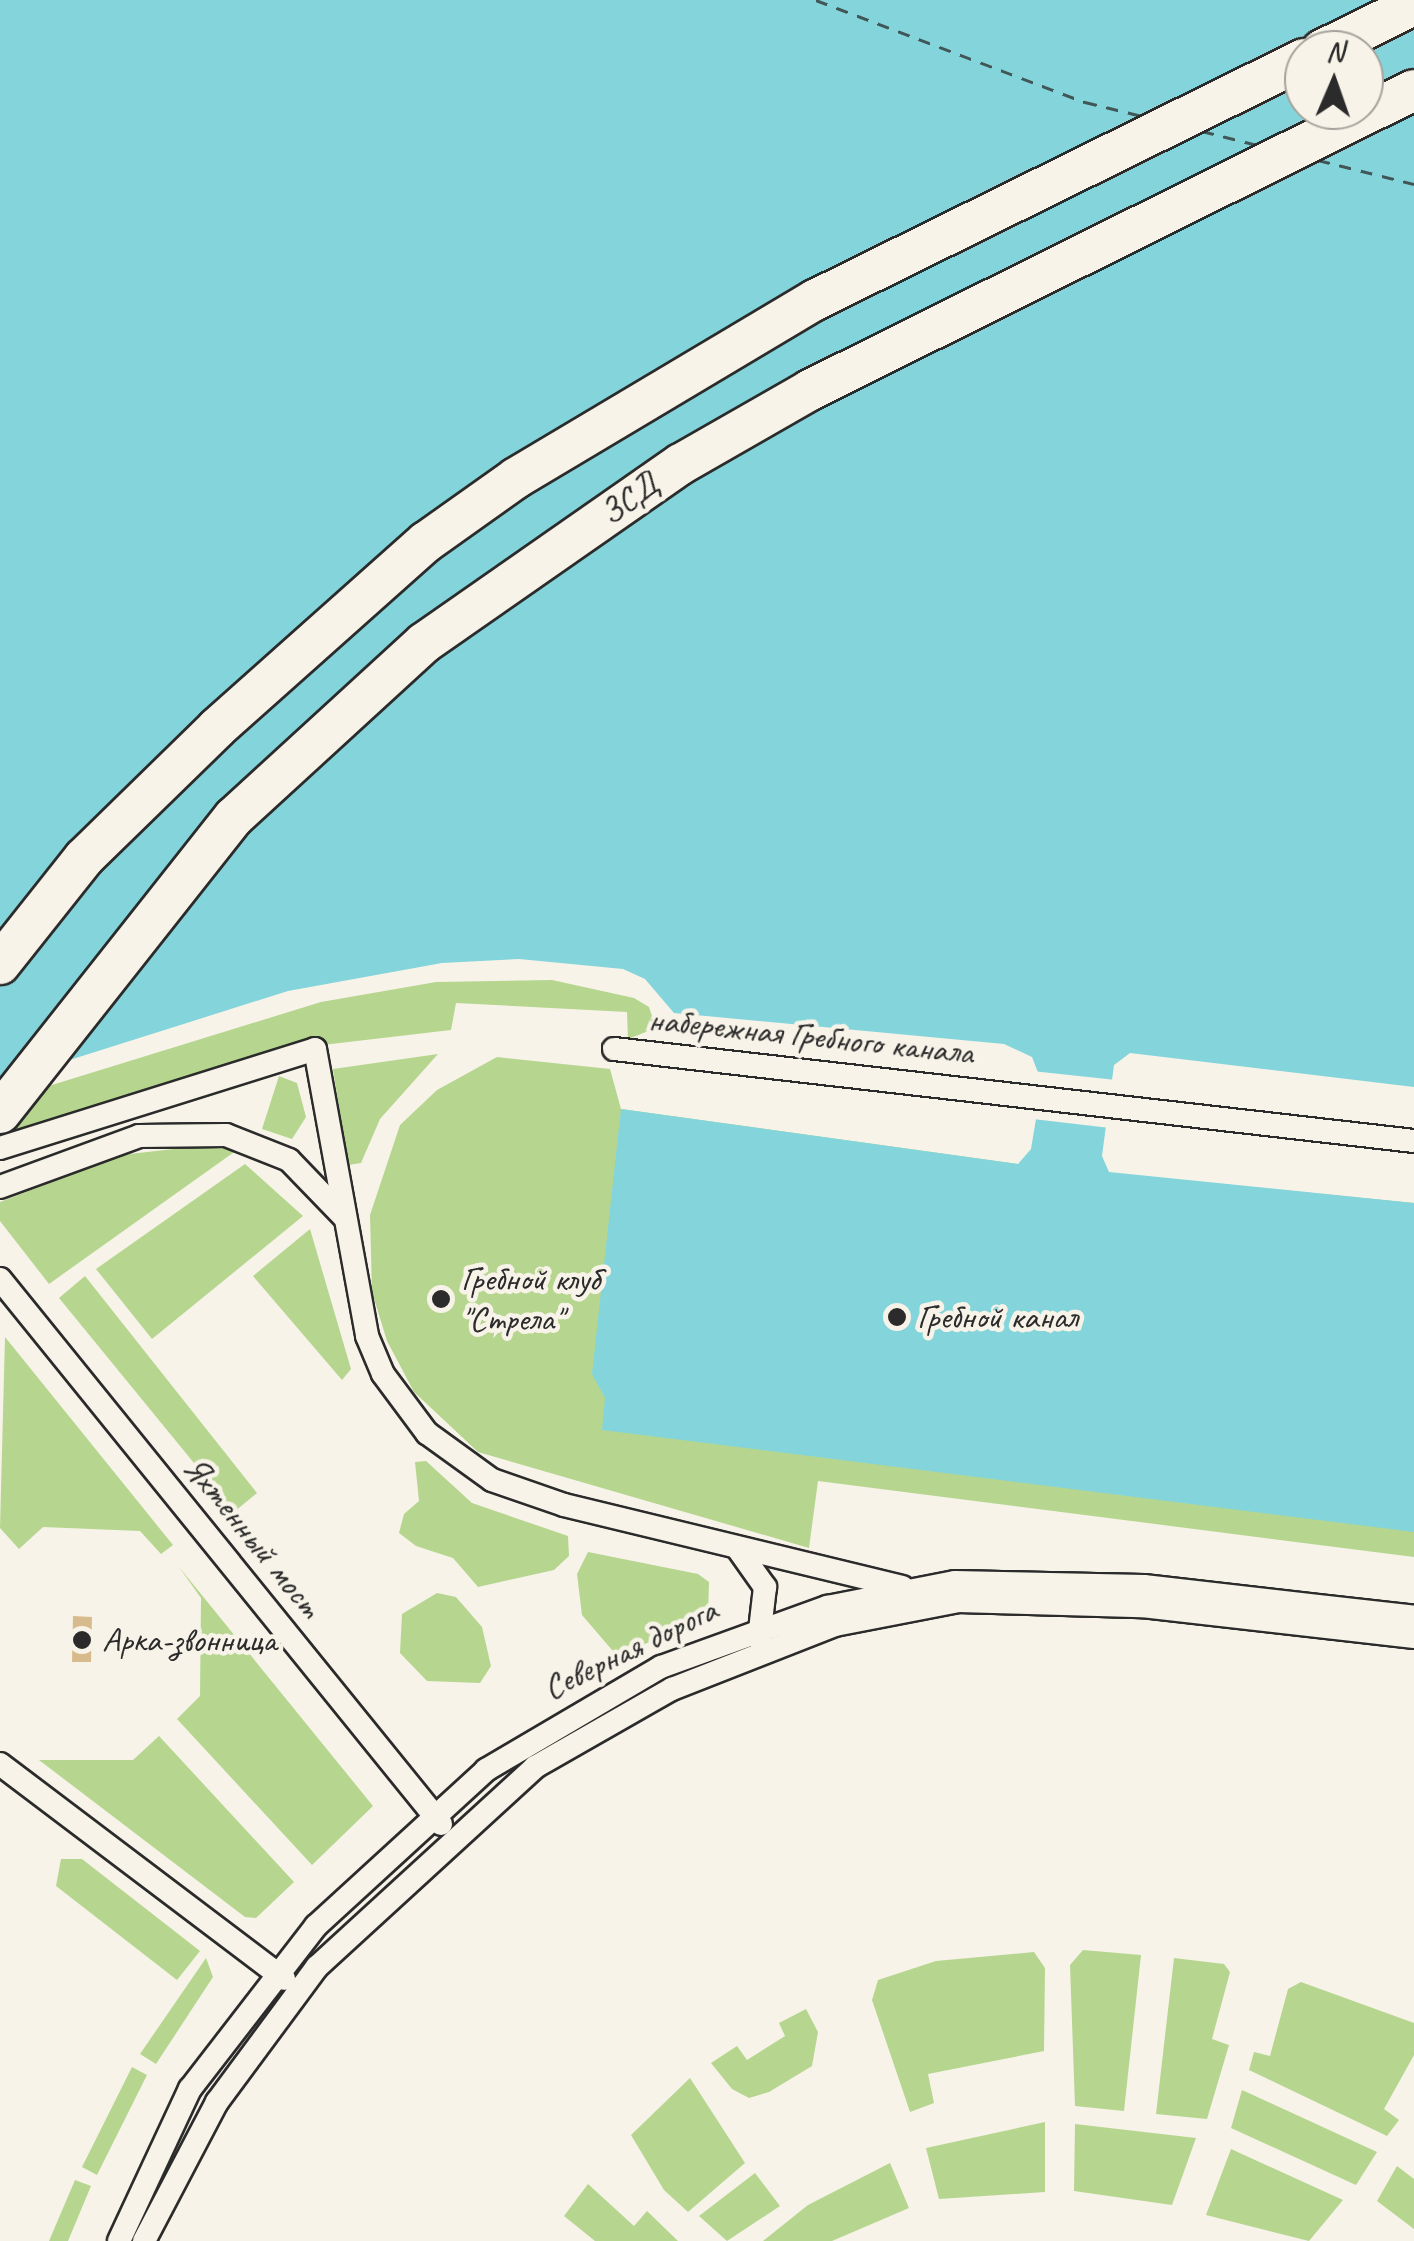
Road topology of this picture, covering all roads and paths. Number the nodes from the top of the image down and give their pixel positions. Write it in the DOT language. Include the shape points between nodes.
graph roads {
  1 [pos="1414,4"];
  2 [pos="1362,30"];
  3 [pos="1284,69"];
  4 [pos="1414,90"];
  5 [pos="0,964"];
  6 [pos="614,1049"];
  7 [pos="0,1113"];
  8 [pos="1414,1141"];
  9 [pos="0,1148"];
  10 [pos="0,1188"];
  11 [pos="343,1216"];
  12 [pos="0,1279"];
  13 [pos="735,1546"];
  14 [pos="910,1597"];
  15 [pos="1414,1617"];
  16 [pos="1414,1637"];
  17 [pos="758,1638"];
  18 [pos="0,1764"];
  19 [pos="432,1814"];
  20 [pos="452,1838"];
  21 [pos="275,1972"];
  22 [pos="298,1990"];
  23 [pos="119,2241"];
  24 [pos="144,2241"];
  1 -- 2 [label="highway"];
  3 -- 5 [label="highway" via="816,300 516,478 426,542 217,728 84,858"];
  4 -- 7 [label="highway, ЗСД" via="794,400 681,464 424,644 234,818"];
  6 -- 8 [label="street, набережная Гребного канала"];
  9 -- 11 [label="street" via="315,1049"];
  10 -- 11 [label="street" via="139,1136 226,1135 289,1160"];
  11 -- 13 [label="street" via="367,1336 383,1374 427,1432 492,1480"];
  12 -- 19 [label="street, Яхтенный мост"];
  13 -- 14 [label="street"];
  13 -- 17 [label="street" via="760,1571 765,1588"];
  14 -- 15 [label="street, Северная дорога" via="1014,1580 1144,1586"];
  14 -- 16 [label="street, Северная дорога" via="1142,1606"];
  14 -- 17 [label="street, Северная дорога"];
  17 -- 19 [label="street, Северная дорога" via="557,1722"];
  17 -- 20 [label="street, Северная дорога" via="570,1742"];
  18 -- 21 [label="street"];
  19 -- 20 [label="street, Яхтенный мост"];
  19 -- 21 [label="street, Северная дорога"];
  20 -- 22 [label="street, Северная дорога"];
  21 -- 22 [label="street"];
  21 -- 23 [label="street, Северная дорога" via="190,2089"];
  22 -- 24 [label="street, Северная дорога" via="217,2102"];
}
